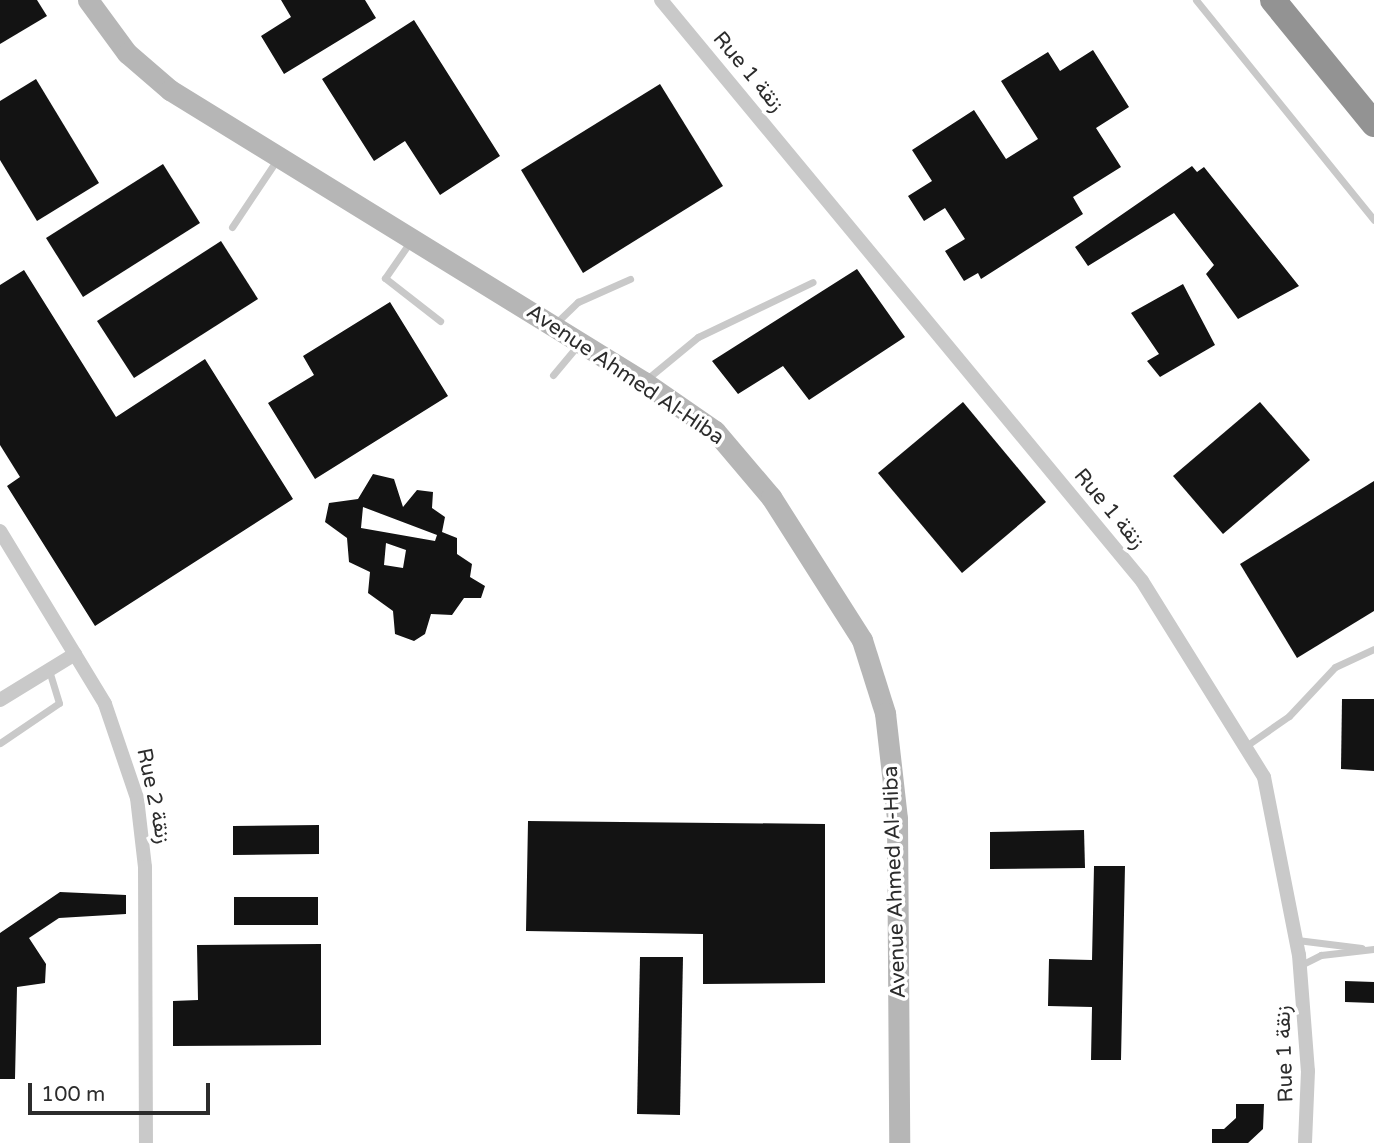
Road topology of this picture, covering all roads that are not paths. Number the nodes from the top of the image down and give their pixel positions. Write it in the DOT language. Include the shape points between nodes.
graph roads {
  1 [pos="88,0"];
  2 [pos="661,0"];
  3 [pos="1196,0"];
  4 [pos="1273,0"];
  5 [pos="1296,0"];
  6 [pos="1374,96"];
  7 [pos="1374,124"];
  8 [pos="278,157"];
  9 [pos="1374,220"];
  10 [pos="232,227"];
  11 [pos="412,239"];
  12 [pos="630,279"];
  13 [pos="813,282"];
  14 [pos="440,321"];
  15 [pos="555,325"];
  16 [pos="581,341"];
  17 [pos="553,375"];
  18 [pos="644,382"];
  19 [pos="0,531"];
  20 [pos="1374,649"];
  21 [pos="75,654"];
  22 [pos="49,670"];
  23 [pos="0,700"];
  24 [pos="0,743"];
  25 [pos="1246,746"];
  26 [pos="1297,940"];
  27 [pos="1363,948"];
  28 [pos="1374,949"];
  29 [pos="1300,965"];
  30 [pos="146,1143"];
  31 [pos="899,1143"];
  32 [pos="1305,1143"];
  1 -- 8 [label="street, Avenue Ahmed Al-Hiba" via="148,73"];
  2 -- 25 [label="street, Rue 1 زنقة" via="1142,581"];
  3 -- 9 [label="lane"];
  4 -- 7 [label="highway"];
  5 -- 6 [label="highway"];
  8 -- 10 [label="lane"];
  8 -- 11 [label="street, Avenue Ahmed Al-Hiba"];
  11 -- 14 [label="lane" via="385,278"];
  11 -- 15 [label="street, Avenue Ahmed Al-Hiba"];
  12 -- 15 [label="lane" via="578,302"];
  13 -- 18 [label="lane" via="698,337"];
  15 -- 16 [label="street, Avenue Ahmed Al-Hiba"];
  16 -- 17 [label="lane"];
  16 -- 18 [label="street, Avenue Ahmed Al-Hiba"];
  18 -- 31 [label="street, Avenue Ahmed Al-Hiba" via="741,456 841,604 877,681 897,818"];
  19 -- 21 [label="street, Rue 2 زنقة"];
  20 -- 25 [label="lane" via="1335,667 1289,716"];
  21 -- 22 [label="street"];
  21 -- 30 [label="street, Rue 2 زنقة" via="119,736 140,815"];
  22 -- 23 [label="street"];
  22 -- 24 [label="lane" via="59,703"];
  25 -- 26 [label="street, Rue 1 زنقة" via="1278,820"];
  26 -- 27 [label="lane" via="1343,940"];
  26 -- 29 [label="street, Rue 1 زنقة"];
  27 -- 28 [label="lane"];
  27 -- 29 [label="lane"];
  29 -- 32 [label="street, Rue 1 زنقة" via="1308,1071"];
}
